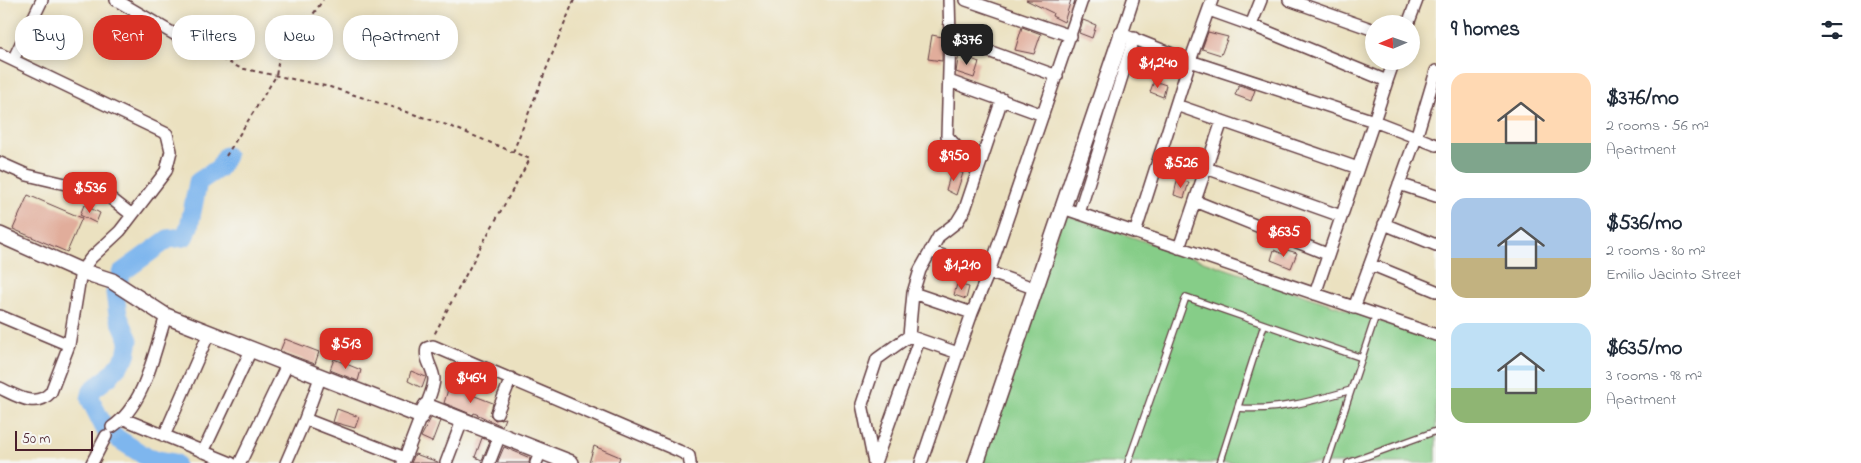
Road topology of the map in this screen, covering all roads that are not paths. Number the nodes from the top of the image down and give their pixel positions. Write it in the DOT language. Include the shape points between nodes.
graph roads {
  1 [pos="42,0"];
  2 [pos="116,0"];
  3 [pos="949,0"];
  4 [pos="966,0"];
  5 [pos="1082,0"];
  6 [pos="1133,0"];
  7 [pos="1261,0"];
  8 [pos="1288,0"];
  9 [pos="1417,0"];
  10 [pos="1211,5"];
  11 [pos="1411,15"];
  12 [pos="1251,25"];
  13 [pos="1365,27"];
  14 [pos="172,33"];
  15 [pos="1071,36"];
  16 [pos="1128,36"];
  17 [pos="950,37"];
  18 [pos="0,54"];
  19 [pos="13,60"];
  20 [pos="1190,61"];
  21 [pos="1391,70"];
  22 [pos="1436,70"];
  23 [pos="1057,76"];
  24 [pos="949,81"];
  25 [pos="1387,81"];
  26 [pos="1432,97"];
  27 [pos="1002,99"];
  28 [pos="1176,105"];
  29 [pos="1043,116"];
  30 [pos="1222,121"];
  31 [pos="1374,121"];
  32 [pos="1416,138"];
  33 [pos="1436,145"];
  34 [pos="0,163"];
  35 [pos="1206,168"];
  36 [pos="1358,168"];
  37 [pos="978,171"];
  38 [pos="1399,184"];
  39 [pos="1436,196"];
  40 [pos="1195,201"];
  41 [pos="1063,208"];
  42 [pos="1079,214"];
  43 [pos="132,215"];
  44 [pos="1341,216"];
  45 [pos="1384,224"];
  46 [pos="1135,233"];
  47 [pos="0,235"];
  48 [pos="1436,245"];
  49 [pos="1179,248"];
  50 [pos="930,251"];
  51 [pos="1327,254"];
  52 [pos="1370,264"];
  53 [pos="81,271"];
  54 [pos="989,272"];
  55 [pos="1036,289"];
  56 [pos="1436,291"];
  57 [pos="914,293"];
  58 [pos="1315,294"];
  59 [pos="1354,308"];
  60 [pos="972,313"];
  61 [pos="1376,315"];
  62 [pos="0,316"];
  63 [pos="166,316"];
  64 [pos="1264,326"];
  65 [pos="209,333"];
  66 [pos="1436,335"];
  67 [pos="914,338"];
  68 [pos="69,346"];
  69 [pos="251,350"];
  70 [pos="958,353"];
  71 [pos="1362,358"];
  72 [pos="287,365"];
  73 [pos="320,378"];
  74 [pos="511,378"];
  75 [pos="0,388"];
  76 [pos="1351,390"];
  77 [pos="1238,408"];
  78 [pos="423,411"];
  79 [pos="497,412"];
  80 [pos="124,419"];
  81 [pos="305,419"];
  82 [pos="462,421"];
  83 [pos="1436,431"];
  84 [pos="500,435"];
  85 [pos="164,436"];
  86 [pos="203,452"];
  87 [pos="539,457"];
  88 [pos="404,461"];
  89 [pos="92,463"];
  90 [pos="231,463"];
  91 [pos="240,463"];
  92 [pos="286,463"];
  93 [pos="446,463"];
  94 [pos="489,463"];
  95 [pos="571,463"];
  96 [pos="690,463"];
  97 [pos="875,463"];
  98 [pos="920,463"];
  99 [pos="976,463"];
  100 [pos="1128,463"];
  101 [pos="1220,463"];
  102 [pos="1327,463"];
  103 [pos="1348,463"];
  1 -- 19 [label="street"];
  2 -- 14 [label="street"];
  3 -- 17 [label="street"];
  4 -- 15 [label="street"];
  5 -- 15 [label="street"];
  6 -- 16 [label="street"];
  7 -- 12 [label="street"];
  8 -- 13 [label="street"];
  9 -- 11 [label="street"];
  10 -- 12 [label="street"];
  10 -- 20 [label="street"];
  12 -- 25 [label="street"];
  15 -- 23 [label="street"];
  16 -- 20 [label="street"];
  16 -- 41 [label="street"];
  16 -- 42 [label="street"];
  17 -- 23 [label="street"];
  17 -- 24 [label="street"];
  18 -- 19 [label="street"];
  19 -- 43 [label="street" via="166,134 171,152 166,171"];
  20 -- 28 [label="street"];
  20 -- 31 [label="street"];
  21 -- 25 [label="street"];
  22 -- 26 [label="street"];
  23 -- 29 [label="street"];
  24 -- 27 [label="street"];
  24 -- 37 [label="street" via="947,136"];
  25 -- 31 [label="street"];
  26 -- 32 [label="street"];
  27 -- 29 [label="street"];
  27 -- 37 [label="street"];
  28 -- 30 [label="street"];
  28 -- 46 [label="street"];
  29 -- 54 [label="street"];
  30 -- 35 [label="street"];
  30 -- 36 [label="street"];
  31 -- 32 [label="street"];
  31 -- 36 [label="street"];
  32 -- 33 [label="street"];
  32 -- 38 [label="street"];
  34 -- 43 [label="street" via="27,175 104,193"];
  35 -- 40 [label="street"];
  35 -- 44 [label="street"];
  36 -- 44 [label="street"];
  37 -- 50 [label="street" via="964,211 957,222 939,236"];
  38 -- 39 [label="street"];
  38 -- 45 [label="street"];
  40 -- 49 [label="street"];
  40 -- 51 [label="street"];
  41 -- 42 [label="street"];
  41 -- 55 [label="street"];
  42 -- 46 [label="street"];
  43 -- 53 [label="street"];
  44 -- 51 [label="street"];
  45 -- 48 [label="street"];
  45 -- 52 [label="street"];
  46 -- 49 [label="street"];
  47 -- 53 [label="street"];
  49 -- 58 [label="street"];
  50 -- 54 [label="street"];
  50 -- 57 [label="street" via="920,270"];
  51 -- 58 [label="street"];
  52 -- 56 [label="street"];
  52 -- 59 [label="street"];
  53 -- 63 [label="street" via="118,284"];
  53 -- 68 [label="street"];
  54 -- 55 [label="street"];
  54 -- 60 [label="street"];
  55 -- 99 [label="street"];
  57 -- 60 [label="street"];
  57 -- 67 [label="street"];
  58 -- 59 [label="street"];
  59 -- 61 [label="street"];
  60 -- 70 [label="street"];
  61 -- 66 [label="street"];
  61 -- 71 [label="lane"];
  62 -- 68 [label="street"];
  63 -- 65 [label="street"];
  63 -- 80 [label="street" via="138,400"];
  64 -- 71 [label="lane"];
  64 -- 77 [label="lane"];
  64 -- 100 [label="lane" via="1186,297"];
  65 -- 69 [label="street"];
  65 -- 85 [label="street"];
  67 -- 70 [label="street"];
  67 -- 97 [label="street"];
  67 -- 97 [label="street" via="878,359 862,404"];
  68 -- 75 [label="street" via="51,392 41,400 27,400"];
  69 -- 72 [label="street"];
  69 -- 86 [label="street"];
  70 -- 98 [label="street"];
  71 -- 76 [label="lane"];
  72 -- 73 [label="street"];
  72 -- 91 [label="street"];
  73 -- 78 [label="street"];
  73 -- 81 [label="street"];
  74 -- 78 [label="street" via="433,346 427,348 426,358 434,382"];
  74 -- 79 [label="street"];
  74 -- 96 [label="street" via="679,451 689,456"];
  76 -- 77 [label="lane" via="1282,408"];
  76 -- 102 [label="lane"];
  77 -- 101 [label="lane"];
  78 -- 82 [label="street"];
  78 -- 88 [label="street"];
  80 -- 85 [label="street"];
  80 -- 89 [label="street" via="109,431"];
  81 -- 88 [label="street"];
  81 -- 92 [label="street"];
  82 -- 84 [label="street"];
  82 -- 93 [label="street"];
  83 -- 103 [label="lane"];
  84 -- 87 [label="street"];
  84 -- 94 [label="street"];
  85 -- 86 [label="street"];
  86 -- 90 [label="street"];
  87 -- 95 [label="street"];
}
